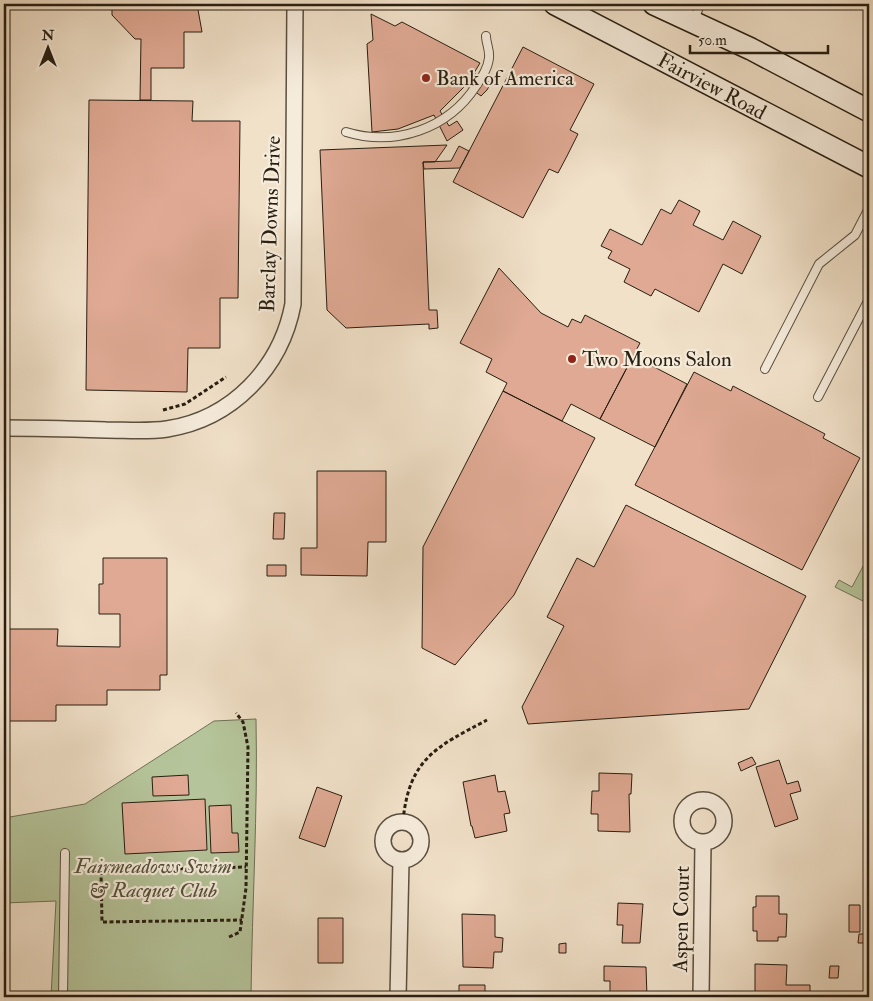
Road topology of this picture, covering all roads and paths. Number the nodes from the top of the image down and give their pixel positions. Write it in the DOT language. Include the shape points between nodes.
graph roads {
  1 [pos="295,4"];
  2 [pos="555,4"];
  3 [pos="654,4"];
  4 [pos="697,12"];
  5 [pos="486,36"];
  6 [pos="869,111"];
  7 [pos="346,132"];
  8 [pos="869,167"];
  9 [pos="869,208"];
  10 [pos="869,298"];
  11 [pos="765,369"];
  12 [pos="226,377"];
  13 [pos="818,397"];
  14 [pos="163,410"];
  15 [pos="4,428"];
  16 [pos="236,713"];
  17 [pos="487,720"];
  18 [pos="403,821"];
  19 [pos="703,842"];
  20 [pos="65,853"];
  21 [pos="401,860"];
  22 [pos="246,867"];
  23 [pos="95,871"];
  24 [pos="101,871"];
  25 [pos="242,920"];
  26 [pos="229,937"];
  27 [pos="63,997"];
  28 [pos="398,997"];
  29 [pos="701,997"];
  1 -- 15 [label="street, Barclay Downs Drive" via="293,304 285,335 266,368 246,392 230,404 202,419 182,425 138,430"];
  2 -- 8 [label="main road, Fairview Road"];
  3 -- 4 [label="main road"];
  4 -- 6 [label="main road"];
  5 -- 7 [label="lane" via="488,65 467,100 455,112 435,124 406,134 369,137"];
  9 -- 11 [label="lane" via="855,234 819,264"];
  10 -- 13 [label="lane"];
  12 -- 14 [label="path" via="185,404"];
  16 -- 22 [label="path" via="243,722 248,747"];
  17 -- 18 [label="path" via="432,752 420,766 407,790"];
  18 -- 21 [label="street" via="414,825 421,841 417,853"];
  18 -- 21 [label="street" via="390,825 383,836 384,850 394,859"];
  19 -- 29 [label="street, Aspen Court"];
  20 -- 27 [label="lane"];
  21 -- 28 [label="street"];
  22 -- 24 [label="path"];
  22 -- 25 [label="path"];
  23 -- 24 [label="path"];
  24 -- 25 [label="path" via="102,922"];
  25 -- 26 [label="path" via="240,932"];
}
